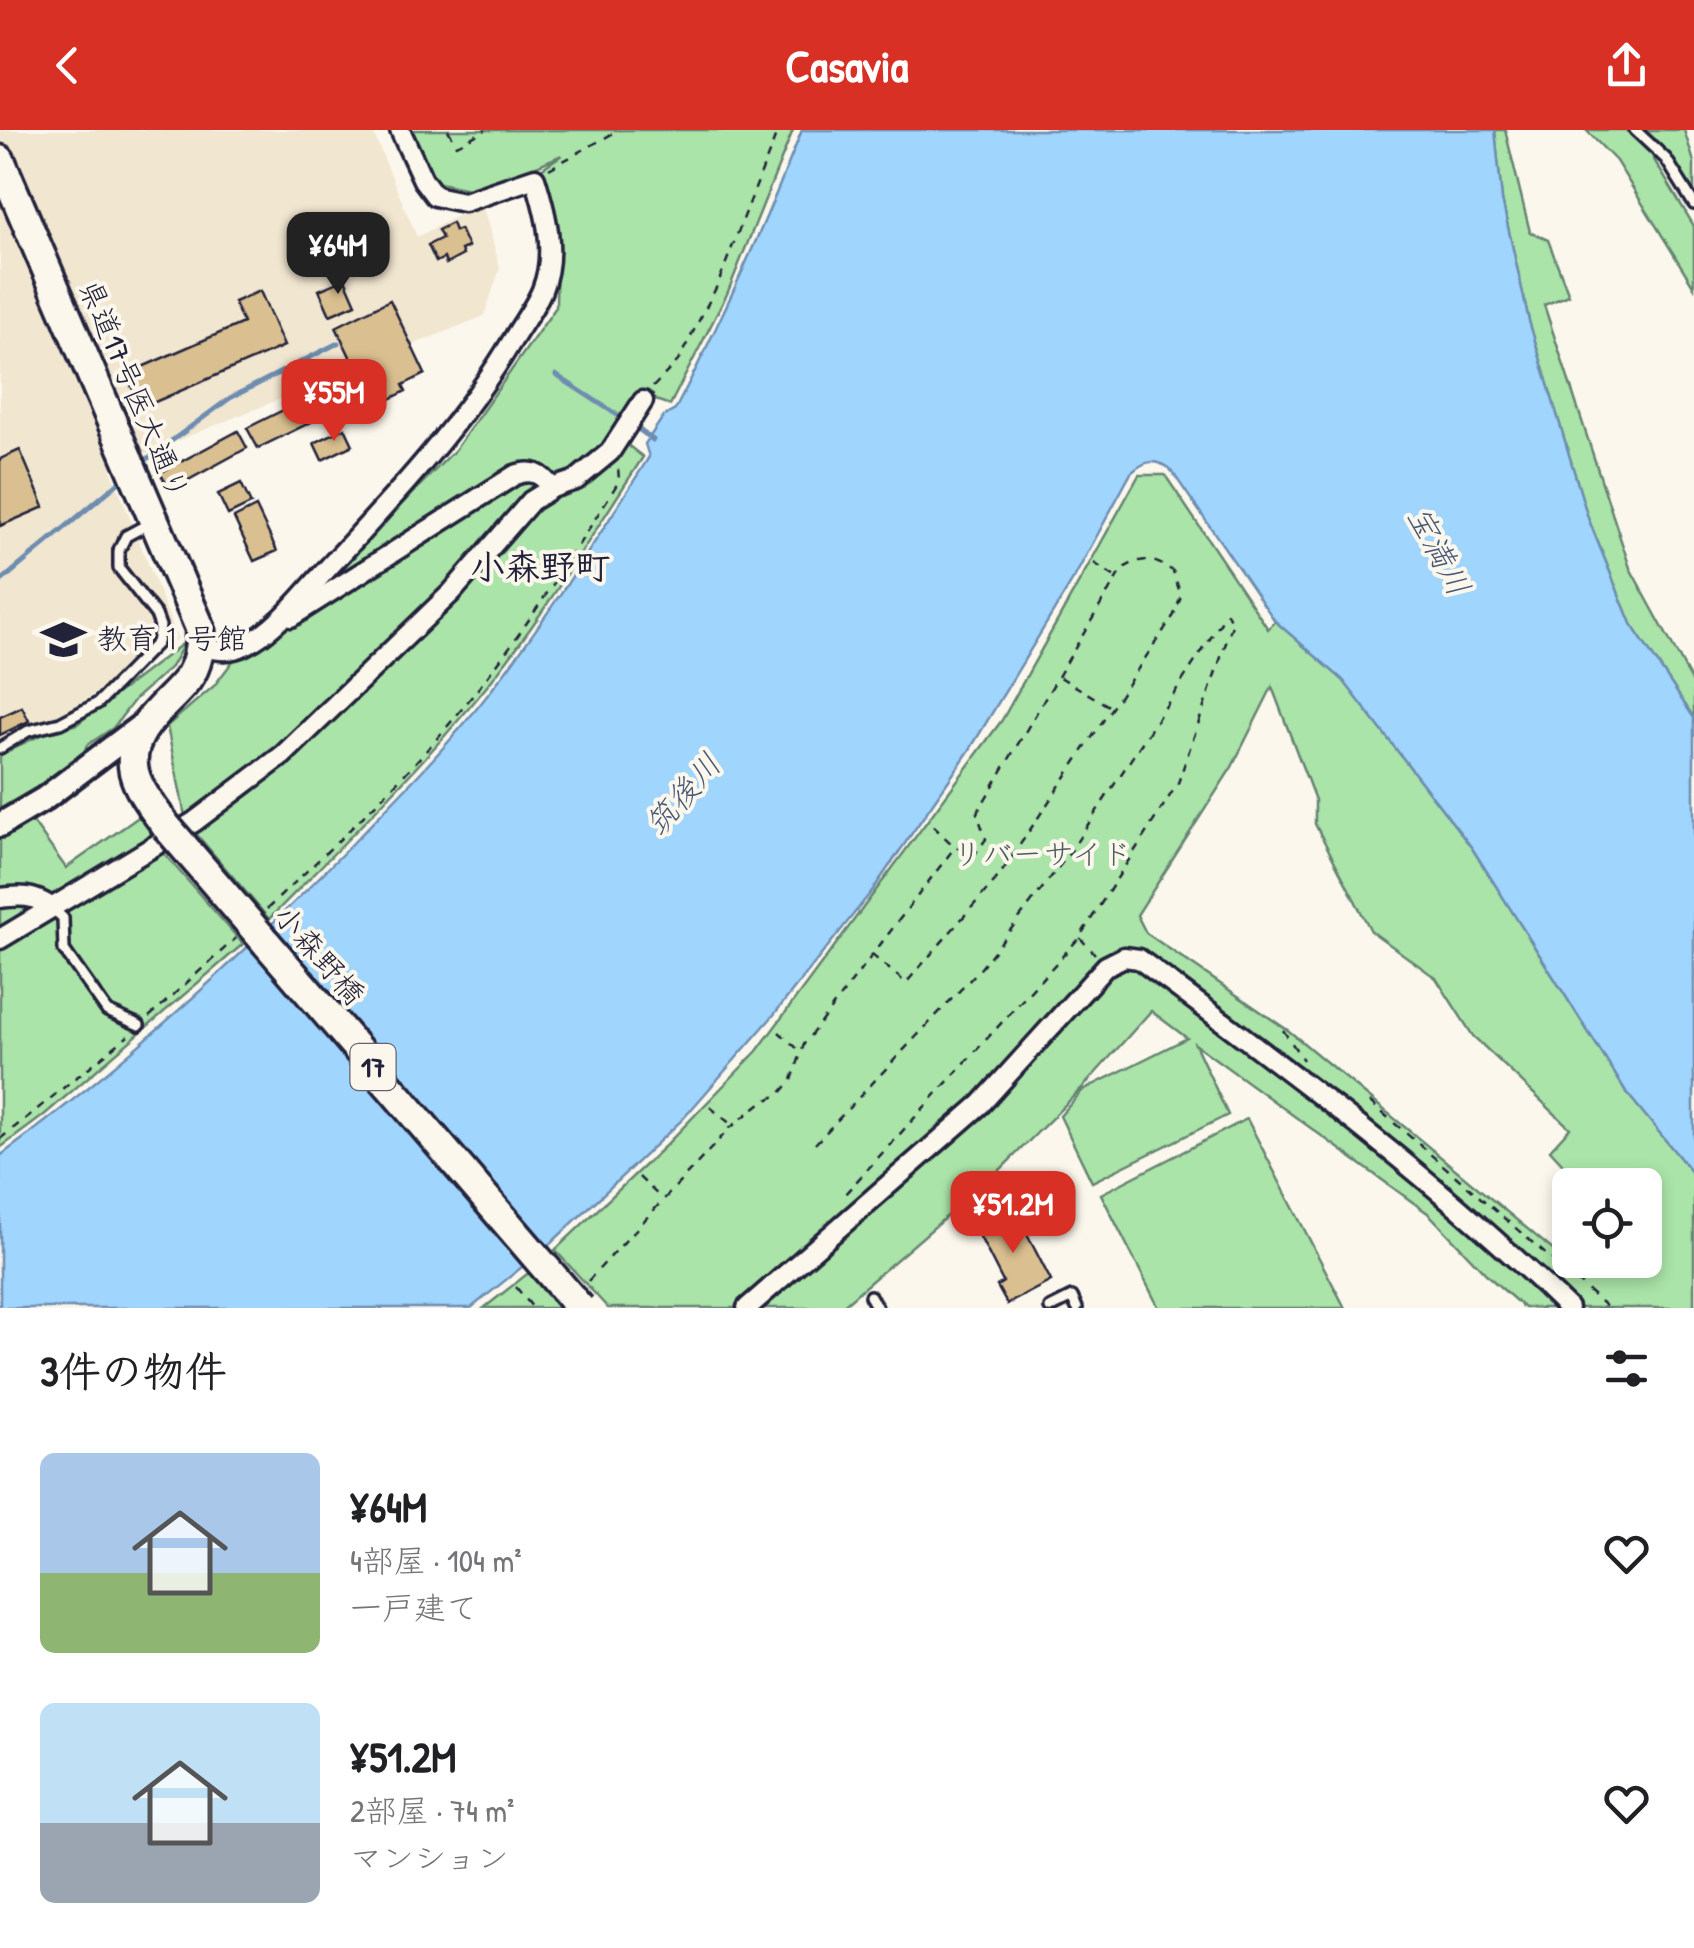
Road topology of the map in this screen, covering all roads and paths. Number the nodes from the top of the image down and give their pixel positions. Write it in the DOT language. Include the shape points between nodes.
graph roads {
  1 [pos="400,130"];
  2 [pos="448,130"];
  3 [pos="486,130"];
  4 [pos="620,130"];
  5 [pos="778,130"];
  6 [pos="1635,130"];
  7 [pos="0,160"];
  8 [pos="535,178"];
  9 [pos="1694,204"];
  10 [pos="643,401"];
  11 [pos="610,452"];
  12 [pos="552,488"];
  13 [pos="154,521"];
  14 [pos="1094,564"];
  15 [pos="1116,578"];
  16 [pos="266,630"];
  17 [pos="200,647"];
  18 [pos="1058,676"];
  19 [pos="1112,708"];
  20 [pos="141,734"];
  21 [pos="0,748"];
  22 [pos="0,825"];
  23 [pos="934,826"];
  24 [pos="955,847"];
  25 [pos="0,898"];
  26 [pos="50,907"];
  27 [pos="261,916"];
  28 [pos="248,928"];
  29 [pos="1080,938"];
  30 [pos="0,939"];
  31 [pos="872,955"];
  32 [pos="1106,966"];
  33 [pos="139,1025"];
  34 [pos="779,1032"];
  35 [pos="801,1052"];
  36 [pos="1370,1102"];
  37 [pos="710,1107"];
  38 [pos="733,1126"];
  39 [pos="0,1139"];
  40 [pos="814,1144"];
  41 [pos="639,1177"];
  42 [pos="844,1195"];
  43 [pos="663,1200"];
  44 [pos="588,1280"];
  45 [pos="516,1287"];
  46 [pos="870,1296"];
  47 [pos="533,1308"];
  48 [pos="580,1308"];
  49 [pos="747,1308"];
  50 [pos="877,1308"];
  51 [pos="1050,1308"];
  52 [pos="1077,1308"];
  53 [pos="1568,1308"];
  54 [pos="1608,1308"];
  1 -- 8 [label="street" via="435,196 464,202"];
  2 -- 3 [label="path" via="457,145"];
  4 -- 8 [label="path"];
  5 -- 10 [label="path" via="717,286 678,361"];
  6 -- 9 [label="lane" via="1666,159"];
  7 -- 13 [label="main road, 県道17号医大通り"];
  8 -- 16 [label="street" via="550,256 543,289 502,358 379,514"];
  10 -- 11 [label="street"];
  11 -- 12 [label="street" via="576,480"];
  11 -- 27 [label="path" via="620,482 472,697"];
  12 -- 16 [label="street" via="538,474 515,475"];
  12 -- 26 [label="street" via="531,500 452,592 283,755 194,822"];
  13 -- 17 [label="main road, 県道17号医大通り" via="200,628"];
  13 -- 21 [label="lane" via="126,536 119,568 156,614 156,643 98,704"];
  14 -- 15 [label="path"];
  15 -- 18 [label="path"];
  15 -- 19 [label="path" via="1139,558 1156,560 1173,571 1181,596"];
  16 -- 17 [label="street" via="229,652"];
  17 -- 20 [label="main road" via="190,678"];
  18 -- 19 [label="path"];
  18 -- 24 [label="path" via="977,812 986,839 976,854"];
  19 -- 31 [label="path" via="999,876 906,983"];
  20 -- 22 [label="street"];
  20 -- 48 [label="main road, 小森野橋 / 17, bridge" via="133,770 166,826"];
  23 -- 24 [label="path"];
  24 -- 31 [label="path"];
  25 -- 26 [label="street" via="21,895"];
  26 -- 30 [label="street"];
  26 -- 33 [label="lane" via="63,918 64,950 107,1011"];
  28 -- 33 [label="path"];
  29 -- 32 [label="path"];
  29 -- 40 [label="path" via="1178,783 1232,625 1227,613 1068,855 980,968"];
  29 -- 42 [label="path"];
  31 -- 35 [label="path"];
  32 -- 49 [label="street" via="981,1104"];
  32 -- 53 [label="street" via="1124,957 1139,959 1397,1154"];
  33 -- 39 [label="path"];
  34 -- 35 [label="path"];
  35 -- 38 [label="path" via="780,1094"];
  36 -- 54 [label="path"];
  37 -- 38 [label="path"];
  38 -- 43 [label="path"];
  41 -- 43 [label="path"];
  43 -- 44 [label="path"];
  45 -- 47 [label="path"];
  46 -- 50 [label="lane"];
  51 -- 52 [label="lane" via="1072,1297"];
}
